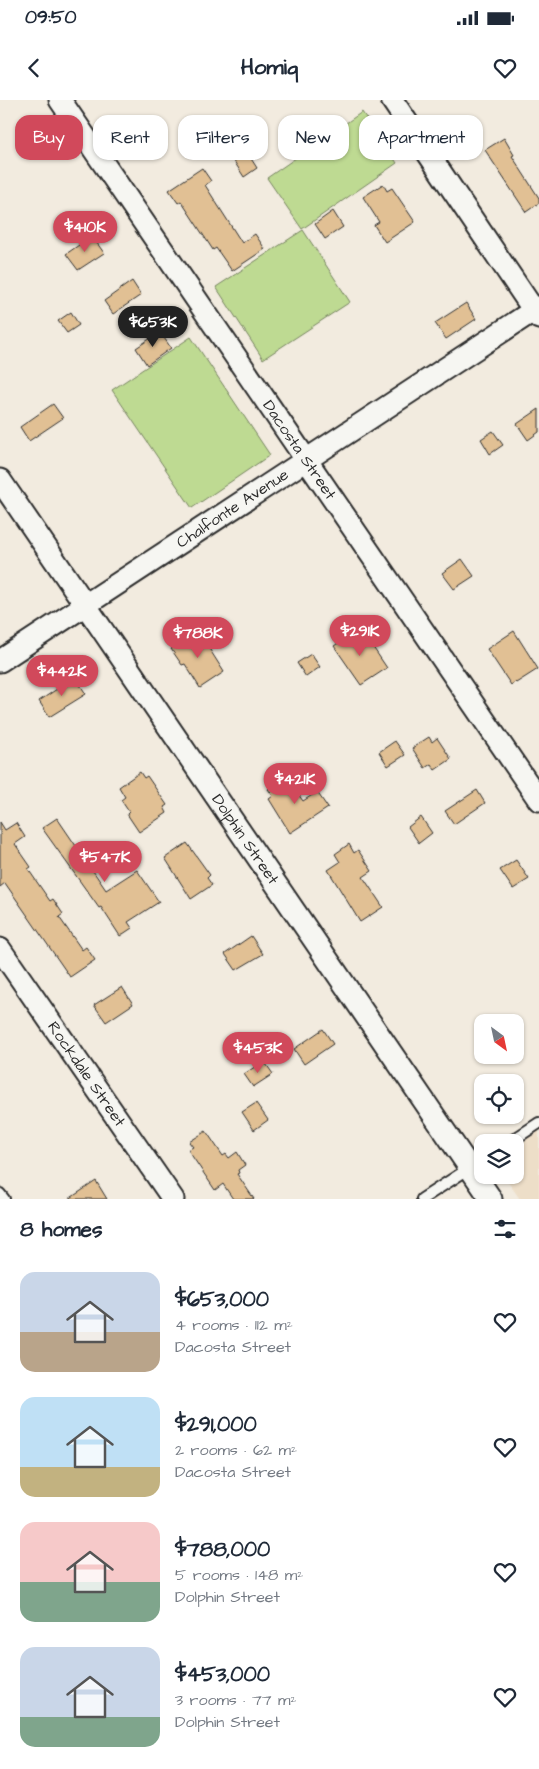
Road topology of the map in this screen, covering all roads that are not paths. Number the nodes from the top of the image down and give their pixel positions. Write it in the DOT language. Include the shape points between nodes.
graph roads {
  1 [pos="60,100"];
  2 [pos="392,100"];
  3 [pos="537,311"];
  4 [pos="307,459"];
  5 [pos="0,480"];
  6 [pos="84,605"];
  7 [pos="0,661"];
  8 [pos="539,800"];
  9 [pos="0,949"];
  10 [pos="539,1123"];
  11 [pos="522,1134"];
  12 [pos="474,1160"];
  13 [pos="474,1166"];
  14 [pos="485,1184"];
  15 [pos="0,1194"];
  16 [pos="4,1199"];
  17 [pos="173,1199"];
  18 [pos="422,1199"];
  19 [pos="491,1199"];
  1 -- 4 [label="street, Dacosta Street"];
  2 -- 3 [label="street"];
  3 -- 4 [label="street, Chalfonte Avenue"];
  4 -- 6 [label="street, Chalfonte Avenue"];
  4 -- 8 [label="street, Dacosta Street"];
  5 -- 6 [label="street, Dolphin Street"];
  6 -- 7 [label="street, Chalfonte Avenue"];
  6 -- 12 [label="street, Dolphin Street"];
  9 -- 17 [label="street, Rockdale Street"];
  10 -- 11 [label="lane"];
  13 -- 18 [label="lane"];
  14 -- 19 [label="street, Dolphin Street"];
  15 -- 16 [label="lane"];
}
